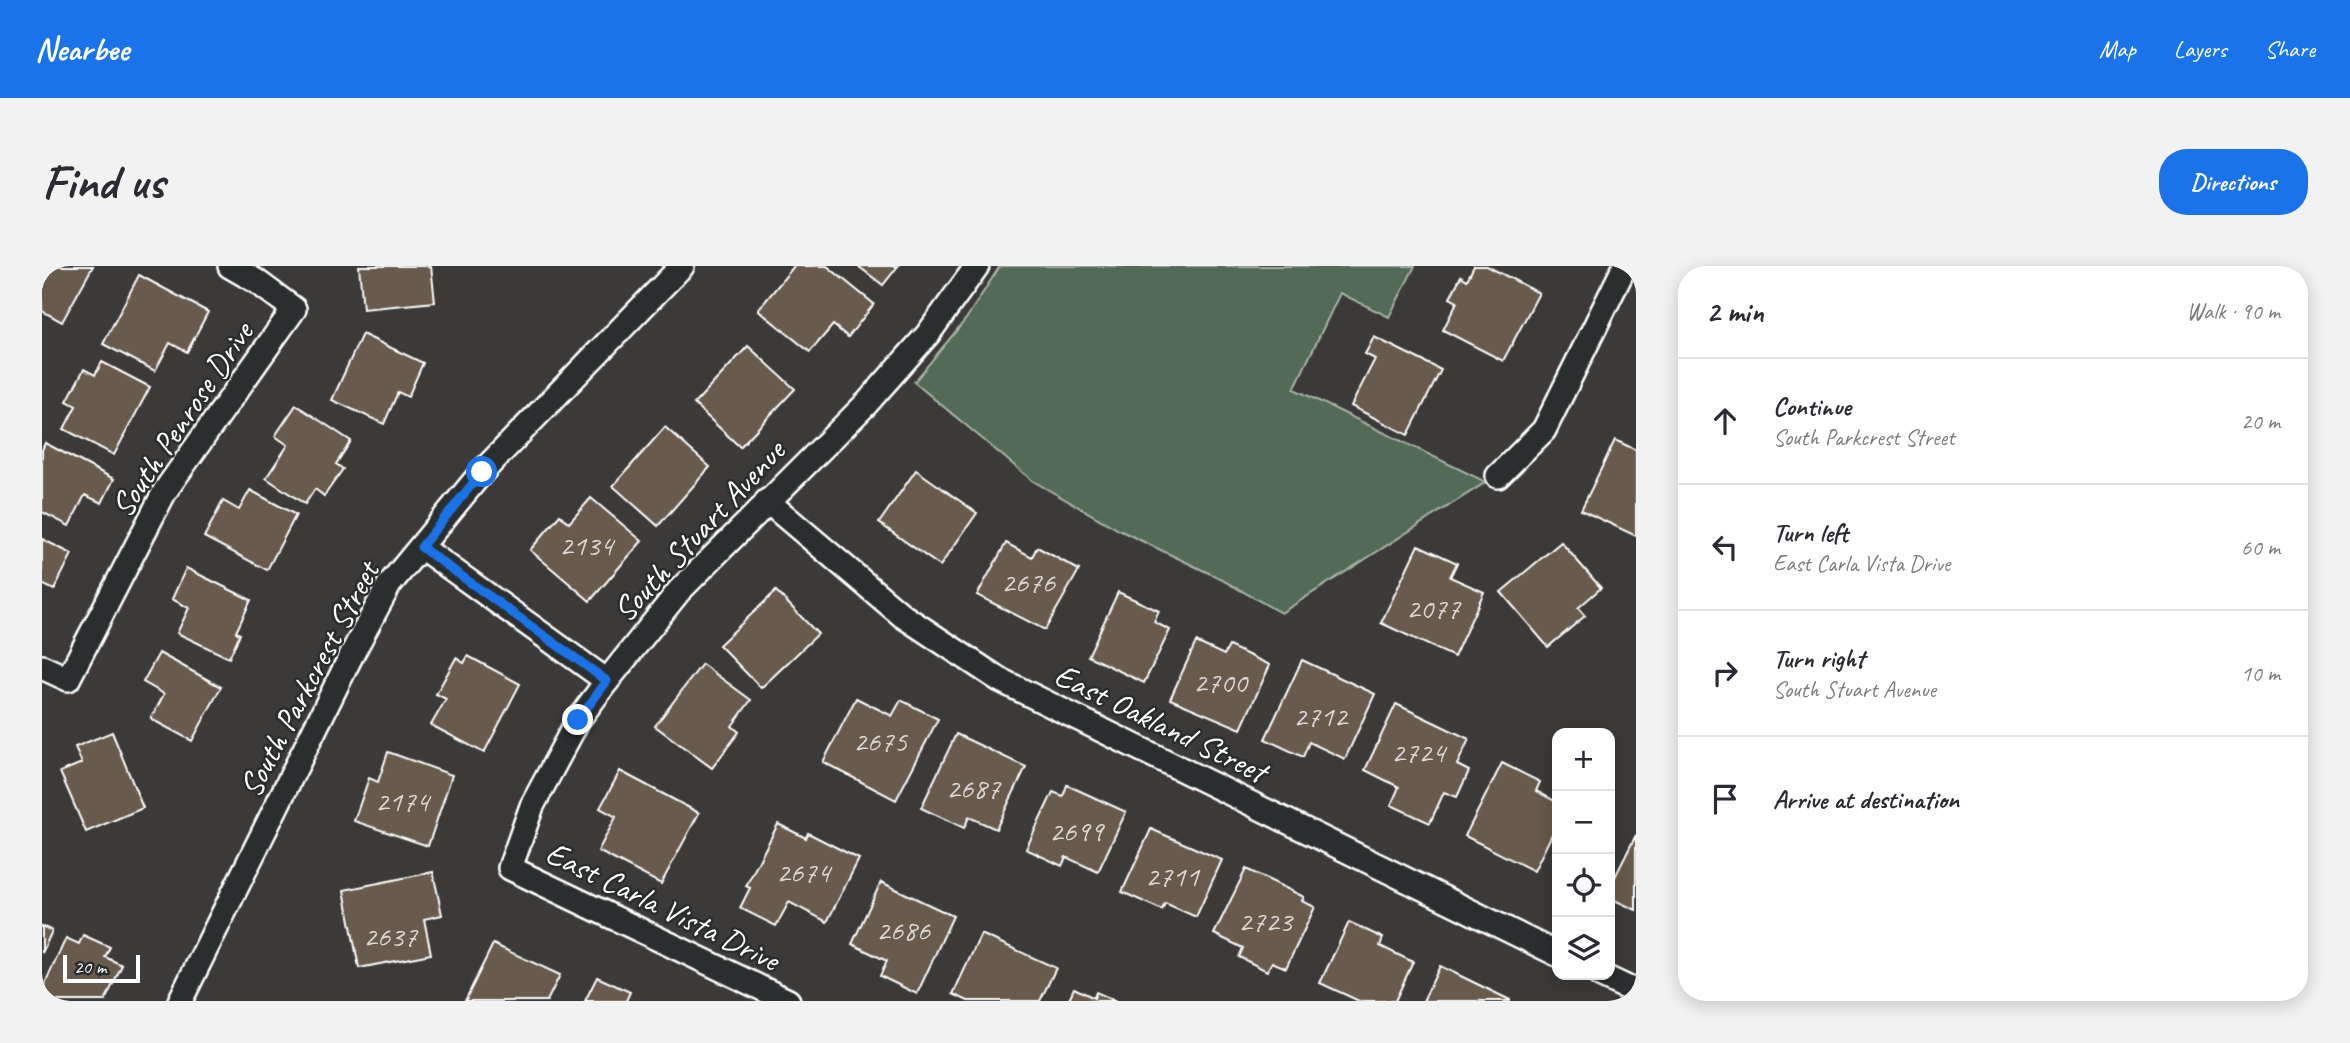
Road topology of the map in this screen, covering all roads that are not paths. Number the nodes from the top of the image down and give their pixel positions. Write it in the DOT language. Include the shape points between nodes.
graph roads {
  1 [pos="230,266"];
  2 [pos="682,266"];
  3 [pos="977,266"];
  4 [pos="1625,266"];
  5 [pos="1498,476"];
  6 [pos="767,501"];
  7 [pos="421,547"];
  8 [pos="42,667"];
  9 [pos="607,681"];
  10 [pos="510,868"];
  11 [pos="1552,952"];
  12 [pos="1611,980"];
  13 [pos="1636,992"];
  14 [pos="180,1001"];
  15 [pos="788,1001"];
  1 -- 8 [label="street, South Penrose Drive" via="294,309 165,491 68,679"];
  2 -- 7 [label="street, South Parkcrest Street" via="482,472"];
  3 -- 6 [label="street, South Stuart Avenue" via="928,334 867,403"];
  4 -- 5 [label="street" via="1544,430"];
  6 -- 9 [label="street, South Stuart Avenue" via="679,591"];
  6 -- 11 [label="street, East Oakland Street" via="904,616 1000,680"];
  7 -- 9 [label="street"];
  7 -- 14 [label="street, South Parkcrest Street" via="389,586 352,654"];
  9 -- 10 [label="street, South Stuart Avenue" via="578,720 532,806"];
  10 -- 15 [label="street, East Carla Vista Drive"];
  12 -- 13 [label="street"];
}
